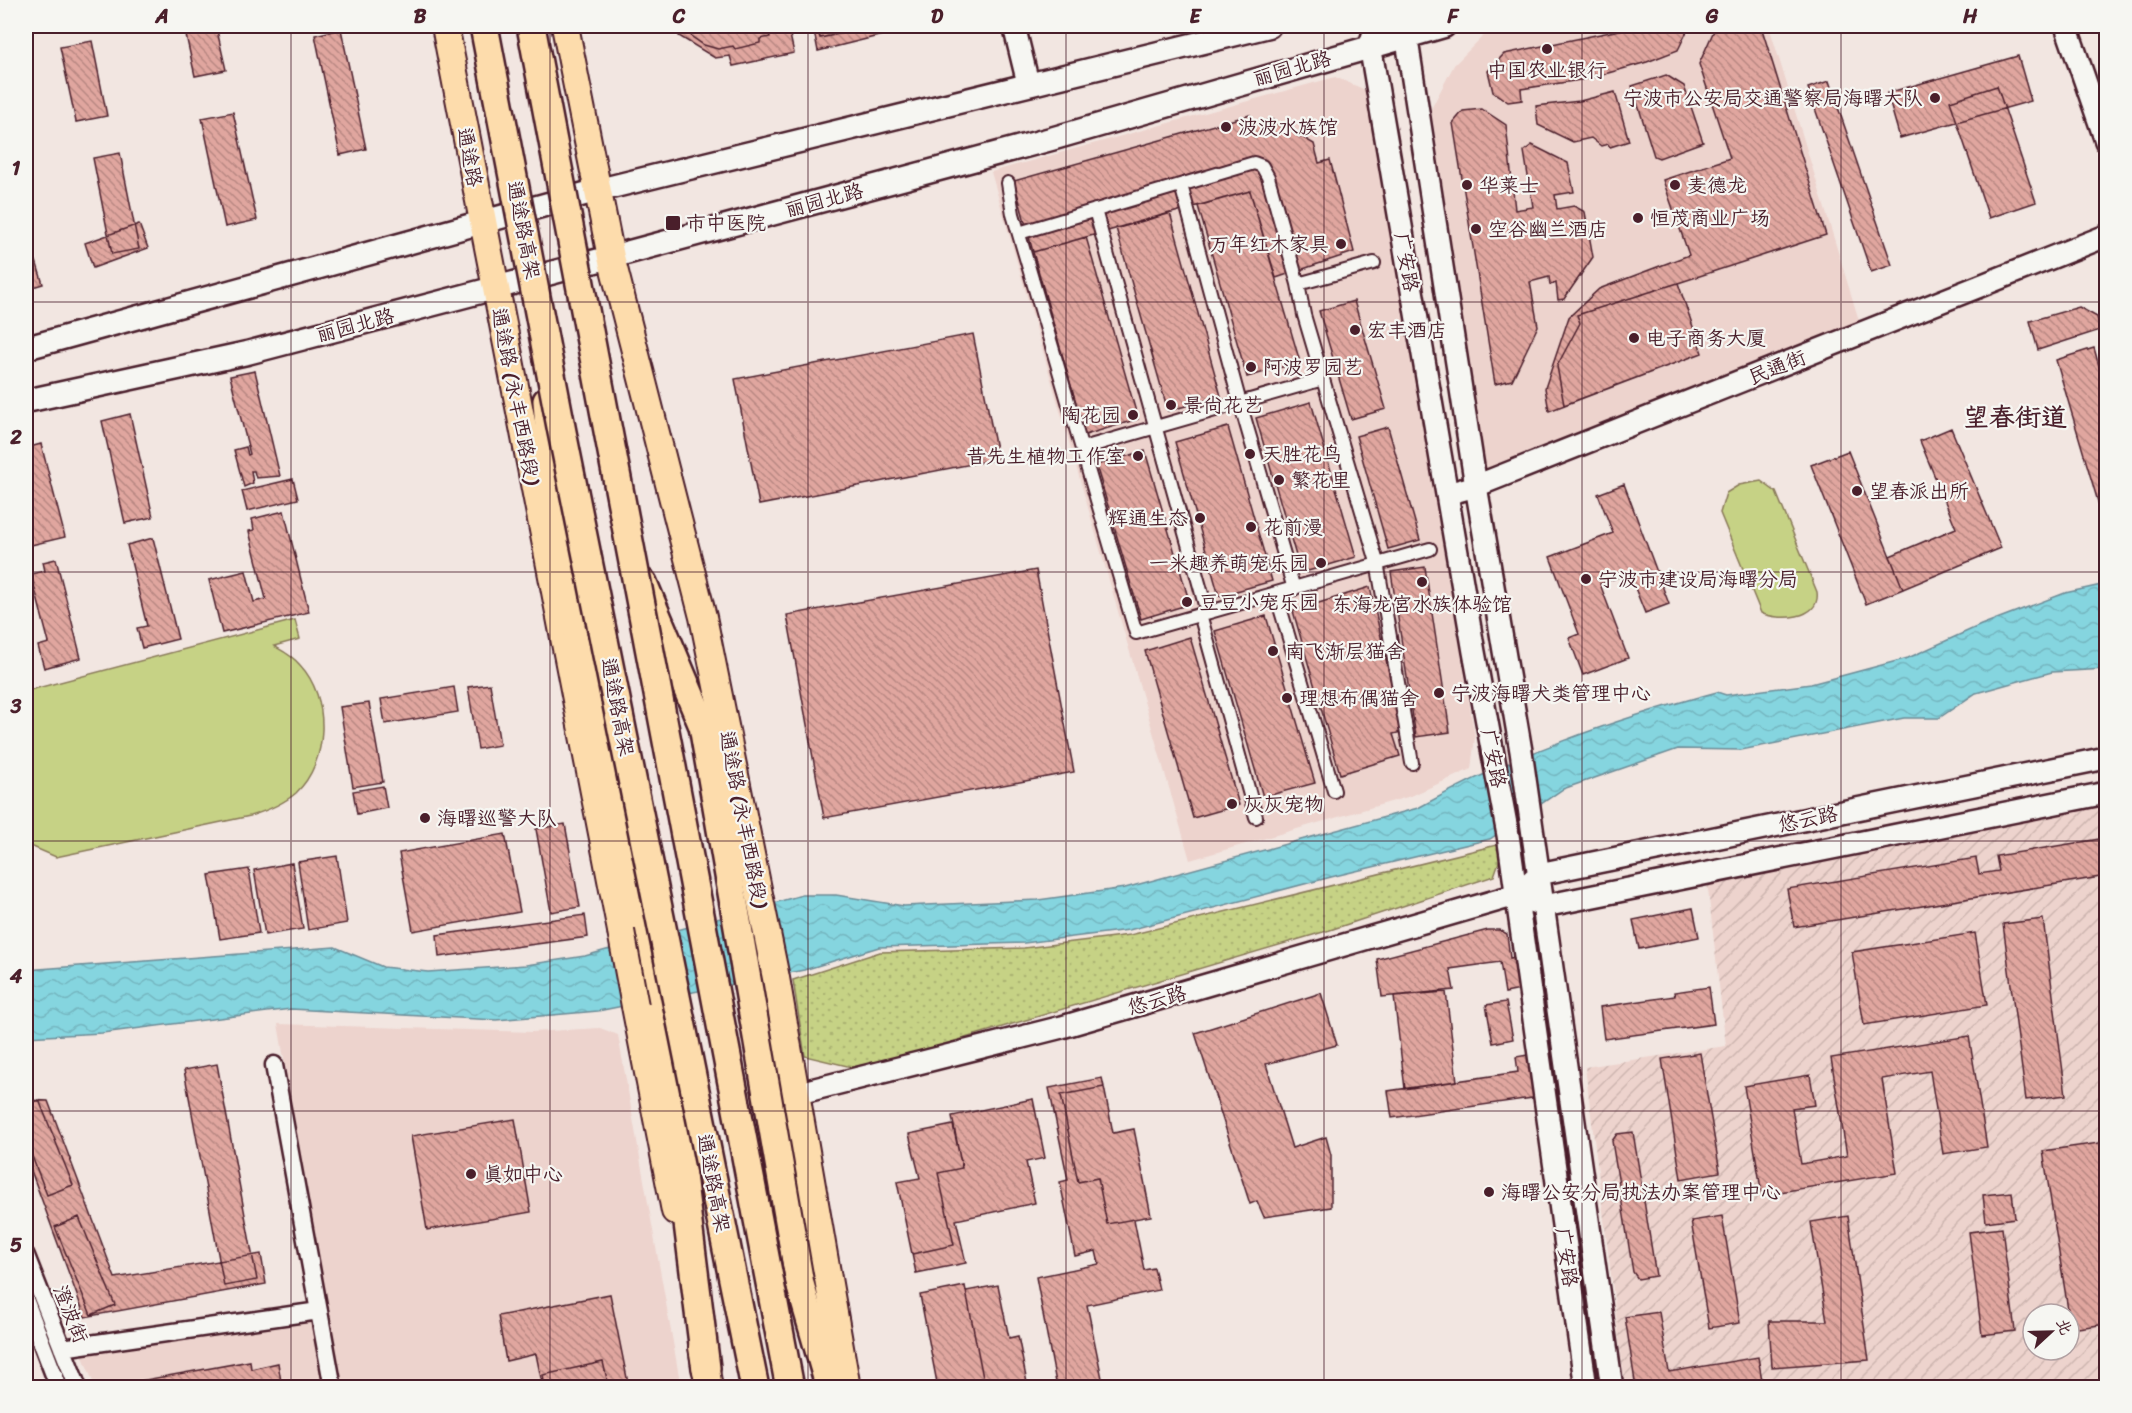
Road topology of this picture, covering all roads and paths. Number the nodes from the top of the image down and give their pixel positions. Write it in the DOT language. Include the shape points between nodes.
graph roads {
  1 [pos="445,26"];
  2 [pos="484,26"];
  3 [pos="531,26"];
  4 [pos="565,26"];
  5 [pos="1014,26"];
  6 [pos="1269,26"];
  7 [pos="1444,26"];
  8 [pos="2066,26"];
  9 [pos="1403,30"];
  10 [pos="1373,35"];
  11 [pos="1028,83"];
  12 [pos="2106,141"];
  13 [pos="1008,183"];
  14 [pos="1181,185"];
  15 [pos="599,190"];
  16 [pos="1095,210"];
  17 [pos="482,220"];
  18 [pos="1019,233"];
  19 [pos="2106,236"];
  20 [pos="611,257"];
  21 [pos="1374,263"];
  22 [pos="1298,284"];
  23 [pos="495,288"];
  24 [pos="540,313"];
  25 [pos="26,348"];
  26 [pos="1323,379"];
  27 [pos="26,402"];
  28 [pos="1240,403"];
  29 [pos="1156,427"];
  30 [pos="1083,448"];
  31 [pos="1476,486"];
  32 [pos="1447,494"];
  33 [pos="1430,549"];
  34 [pos="1377,562"];
  35 [pos="634,563"];
  36 [pos="1294,589"];
  37 [pos="1276,594"];
  38 [pos="1204,613"];
  39 [pos="2106,758"];
  40 [pos="1412,763"];
  41 [pos="1334,791"];
  42 [pos="2106,793"];
  43 [pos="1256,817"];
  44 [pos="1539,874"];
  45 [pos="1516,895"];
  46 [pos="1544,906"];
  47 [pos="274,1065"];
  48 [pos="795,1094"];
  49 [pos="26,1256"];
  50 [pos="26,1302"];
  51 [pos="319,1311"];
  52 [pos="62,1348"];
  53 [pos="708,1378"];
  54 [pos="59,1388"];
  55 [pos="78,1388"];
  56 [pos="333,1388"];
  57 [pos="755,1388"];
  58 [pos="790,1388"];
  59 [pos="830,1388"];
  60 [pos="847,1388"];
  61 [pos="1586,1388"];
  62 [pos="1612,1388"];
  1 -- 17 [label="main road, 通途路"];
  2 -- 24 [label="highway, 通途路高架, bridge"];
  3 -- 35 [label="highway, 通途路高架, bridge"];
  4 -- 15 [label="main road"];
  5 -- 11 [label="street"];
  6 -- 11 [label="main road"];
  7 -- 9 [label="main road, 丽园北路"];
  8 -- 12 [label="street"];
  9 -- 10 [label="main road, 丽园北路"];
  9 -- 31 [label="street, 广安路"];
  10 -- 20 [label="main road, 丽园北路" via="1051,139"];
  10 -- 32 [label="street, 广安路"];
  11 -- 15 [label="main road"];
  13 -- 18 [label="street"];
  14 -- 16 [label="street"];
  14 -- 22 [label="street" via="1254,163 1262,166"];
  14 -- 28 [label="street"];
  15 -- 17 [label="main road"];
  15 -- 20 [label="main road"];
  16 -- 18 [label="street"];
  16 -- 29 [label="street"];
  17 -- 23 [label="main road, 通途路"];
  17 -- 25 [label="main road"];
  18 -- 30 [label="street"];
  19 -- 31 [label="street, 民通街"];
  20 -- 23 [label="main road, 丽园北路"];
  20 -- 48 [label="main road, 通途路 (永丰西路段)" via="703,617 776,978"];
  21 -- 22 [label="street"];
  22 -- 26 [label="street"];
  23 -- 27 [label="main road, 丽园北路" via="247,353"];
  23 -- 53 [label="main road, 通途路 (永丰西路段), bridge"];
  24 -- 53 [label="highway, bridge" via="556,519 681,1167"];
  24 -- 57 [label="highway, 通途路高架, bridge"];
  26 -- 28 [label="street"];
  26 -- 34 [label="street"];
  28 -- 29 [label="street"];
  28 -- 36 [label="street"];
  29 -- 30 [label="street"];
  29 -- 38 [label="street"];
  30 -- 38 [label="street" via="1136,633"];
  31 -- 32 [label="street, 民通街"];
  31 -- 44 [label="street, 广安路"];
  32 -- 45 [label="street, 广安路"];
  33 -- 34 [label="street"];
  34 -- 36 [label="street"];
  34 -- 40 [label="street"];
  35 -- 58 [label="highway, 通途路高架, bridge"];
  35 -- 59 [label="highway, bridge" via="703,726 800,1284"];
  36 -- 37 [label="street"];
  37 -- 38 [label="street"];
  37 -- 41 [label="street"];
  38 -- 43 [label="street"];
  39 -- 44 [label="street, 悠云路"];
  42 -- 46 [label="street, 悠云路"];
  44 -- 45 [label="street, 悠云路"];
  44 -- 46 [label="street, 广安路"];
  45 -- 46 [label="street"];
  45 -- 48 [label="street, 悠云路" via="1062,1027"];
  45 -- 61 [label="street, 广安路"];
  46 -- 62 [label="street, 广安路"];
  47 -- 51 [label="street"];
  48 -- 60 [label="main road, 通途路 (永丰西路段)"];
  49 -- 52 [label="street, 澄波街"];
  50 -- 54 [label="street, 澄波街"];
  51 -- 52 [label="street"];
  51 -- 56 [label="street"];
  52 -- 55 [label="street, 澄波街"];
}
